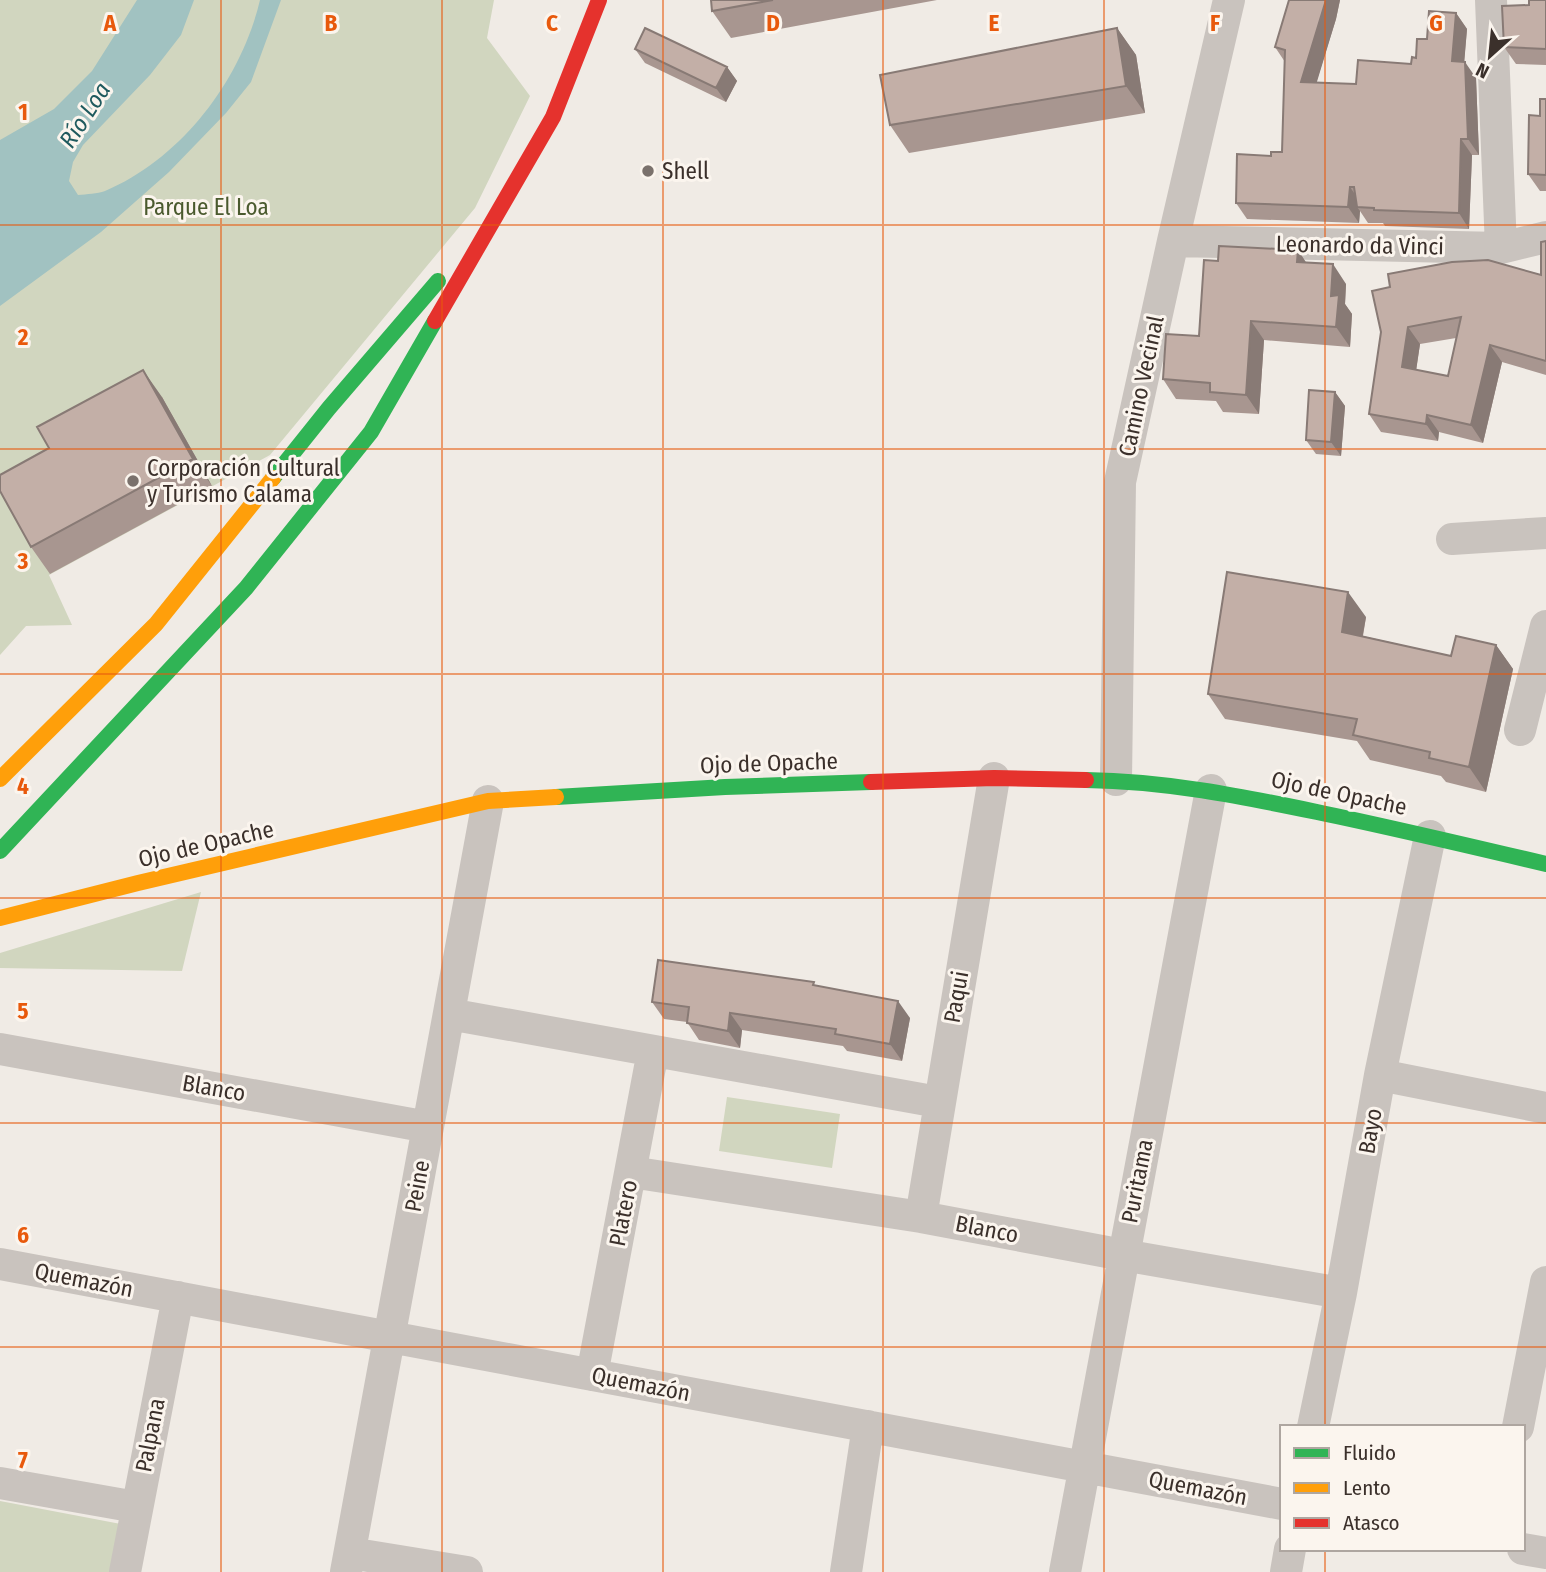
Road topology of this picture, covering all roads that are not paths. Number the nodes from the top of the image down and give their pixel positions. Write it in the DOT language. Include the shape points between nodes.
graph roads {
  1 [pos="599,0"];
  2 [pos="1229,0"];
  3 [pos="1491,0"];
  4 [pos="501,207"];
  5 [pos="1546,237"];
  6 [pos="1173,241"];
  7 [pos="1501,248"];
  8 [pos="1546,533"];
  9 [pos="1452,540"];
  10 [pos="1546,626"];
  11 [pos="1520,730"];
  12 [pos="994,778"];
  13 [pos="0,779"];
  14 [pos="1116,780"];
  15 [pos="1211,790"];
  16 [pos="488,801"];
  17 [pos="1430,836"];
  18 [pos="0,851"];
  19 [pos="1546,864"];
  20 [pos="0,918"];
  21 [pos="449,1014"];
  22 [pos="0,1049"];
  23 [pos="653,1051"];
  24 [pos="1380,1075"];
  25 [pos="938,1102"];
  26 [pos="1546,1108"];
  27 [pos="428,1127"];
  28 [pos="631,1172"];
  29 [pos="920,1217"];
  30 [pos="1123,1255"];
  31 [pos="0,1264"];
  32 [pos="1546,1282"];
  33 [pos="1341,1293"];
  34 [pos="178,1297"];
  35 [pos="389,1337"];
  36 [pos="592,1375"];
  37 [pos="1313,1425"];
  38 [pos="1518,1425"];
  39 [pos="868,1426"];
  40 [pos="1084,1466"];
  41 [pos="0,1483"];
  42 [pos="1280,1504"];
  43 [pos="136,1507"];
  44 [pos="1525,1549"];
  45 [pos="1290,1551"];
  46 [pos="1546,1553"];
  47 [pos="348,1563"];
  48 [pos="125,1572"];
  49 [pos="467,1572"];
  50 [pos="846,1572"];
  51 [pos="1065,1572"];
  52 [pos="1286,1572"];
  1 -- 4 [label="main road" via="553,117"];
  2 -- 6 [label="street, Camino Vecinal"];
  3 -- 7 [label="street"];
  4 -- 13 [label="main road" via="329,408 156,624"];
  4 -- 18 [label="main road" via="371,432 246,588"];
  5 -- 7 [label="street, Leonardo da Vinci"];
  6 -- 7 [label="street, Leonardo da Vinci"];
  6 -- 14 [label="street, Camino Vecinal" via="1121,482"];
  8 -- 9 [label="street"];
  10 -- 11 [label="street"];
  12 -- 14 [label="main road, Ojo de Opache"];
  12 -- 16 [label="main road, Ojo de Opache"];
  12 -- 25 [label="street, Paqui"];
  14 -- 15 [label="main road, Ojo de Opache"];
  15 -- 17 [label="main road, Ojo de Opache"];
  15 -- 30 [label="street, Puritama"];
  16 -- 20 [label="main road, Ojo de Opache"];
  16 -- 21 [label="street, Peine"];
  17 -- 19 [label="main road, Ojo de Opache"];
  17 -- 24 [label="street, Bayo"];
  21 -- 23 [label="street"];
  21 -- 27 [label="street, Peine"];
  22 -- 27 [label="street, Blanco"];
  23 -- 25 [label="street"];
  23 -- 28 [label="street, Platero"];
  24 -- 26 [label="street"];
  24 -- 33 [label="street, Bayo"];
  25 -- 29 [label="street, Paqui"];
  27 -- 35 [label="street, Peine"];
  28 -- 29 [label="street, Blanco"];
  28 -- 36 [label="street, Platero"];
  29 -- 30 [label="street, Blanco"];
  30 -- 33 [label="street, Blanco"];
  30 -- 40 [label="street, Puritama"];
  31 -- 34 [label="street, Quemazón"];
  32 -- 38 [label="street"];
  33 -- 37 [label="street, Bayo"];
  34 -- 35 [label="street, Quemazón"];
  34 -- 43 [label="street, Palpana"];
  35 -- 36 [label="street, Quemazón"];
  35 -- 47 [label="street, Peine"];
  36 -- 39 [label="street, Quemazón"];
  39 -- 40 [label="street, Quemazón"];
  39 -- 50 [label="street"];
  40 -- 42 [label="street, Quemazón"];
  40 -- 51 [label="street, Puritama"];
  41 -- 43 [label="street"];
  43 -- 48 [label="street, Palpana"];
  44 -- 46 [label="street"];
  45 -- 52 [label="street"];
  47 -- 49 [label="street"];
}
